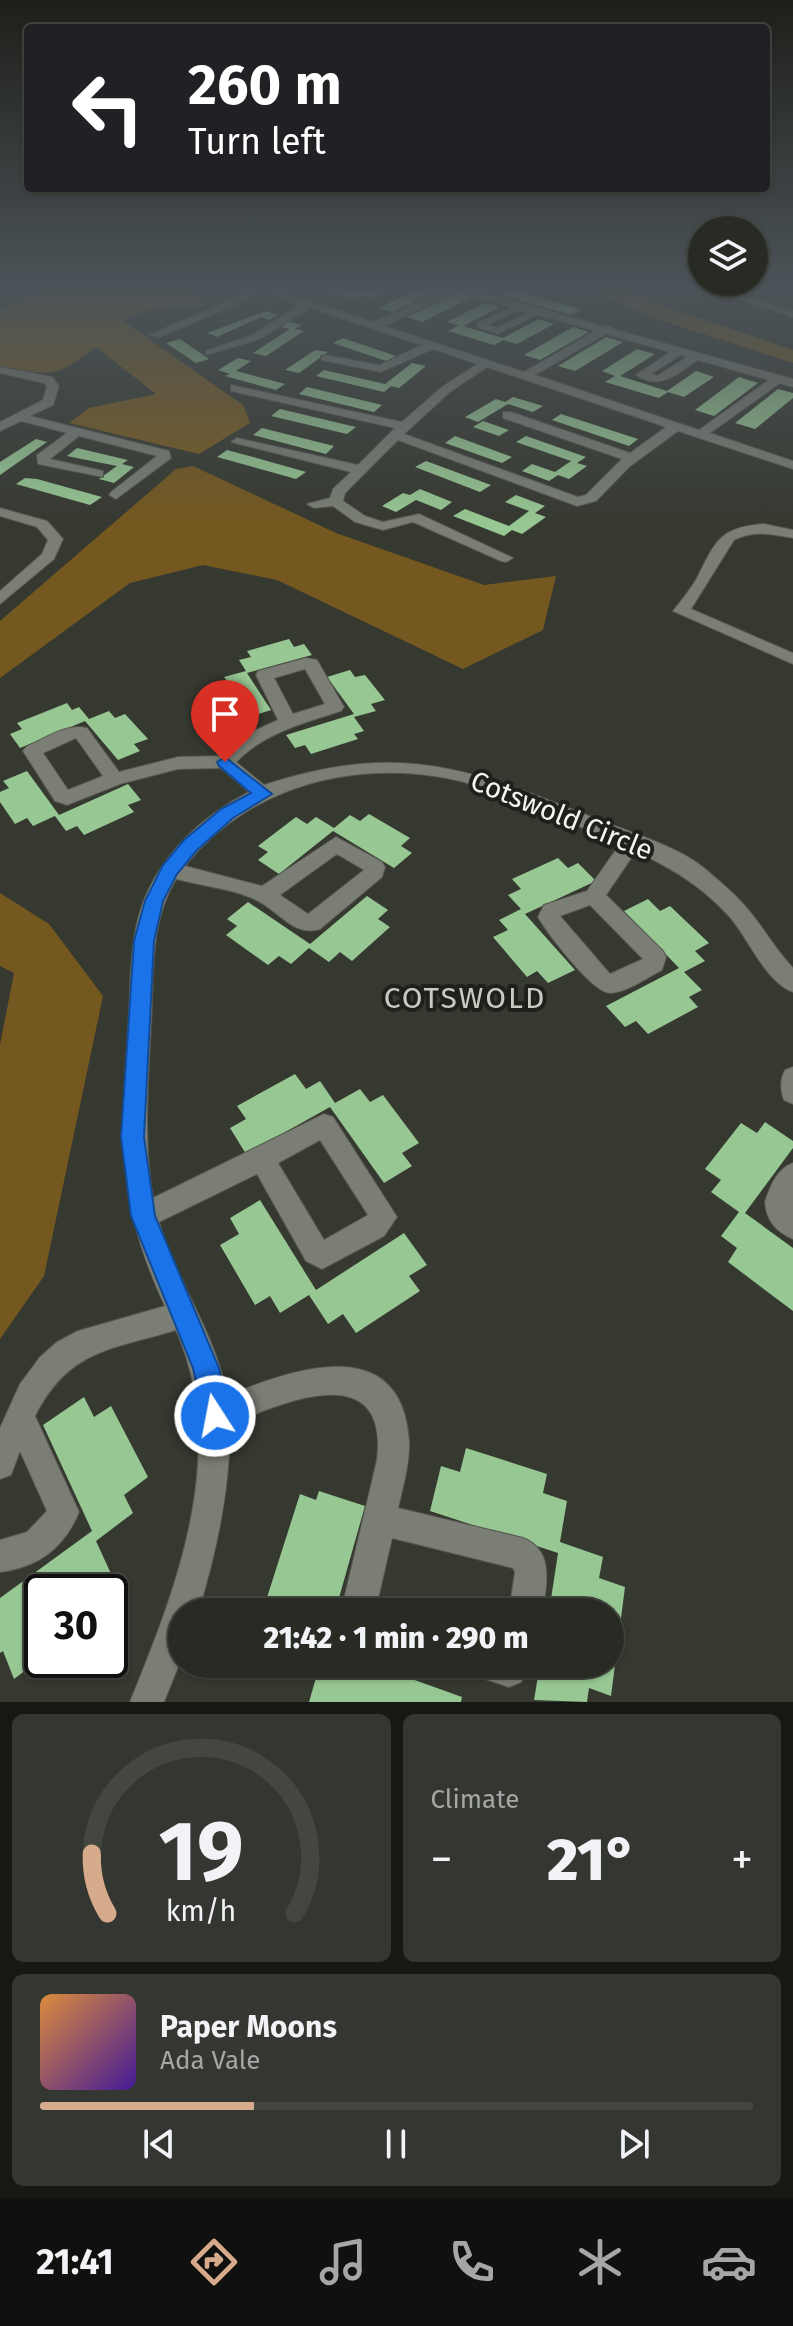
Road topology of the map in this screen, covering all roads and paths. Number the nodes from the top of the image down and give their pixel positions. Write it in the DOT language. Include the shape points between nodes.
graph roads {
  1 [pos="363,365"];
  2 [pos="389,365"];
  3 [pos="481,365"];
  4 [pos="493,365"];
  5 [pos="543,365"];
  6 [pos="657,365"];
  7 [pos="682,365"];
  8 [pos="733,365"];
  9 [pos="0,370"];
  10 [pos="525,376"];
  11 [pos="778,379"];
  12 [pos="793,383"];
  13 [pos="235,388"];
  14 [pos="507,415"];
  15 [pos="18,417"];
  16 [pos="676,426"];
  17 [pos="0,427"];
  18 [pos="77,432"];
  19 [pos="402,432"];
  20 [pos="701,434"];
  21 [pos="237,442"];
  22 [pos="631,458"];
  23 [pos="793,465"];
  24 [pos="361,470"];
  25 [pos="98,474"];
  26 [pos="116,495"];
  27 [pos="336,502"];
  28 [pos="314,504"];
  29 [pos="0,512"];
  30 [pos="793,534"];
  31 [pos="506,558"];
  32 [pos="0,599"];
  33 [pos="793,659"];
  34 [pos="288,722"];
  35 [pos="225,762"];
  36 [pos="114,779"];
  37 [pos="263,794"];
  38 [pos="633,841"];
  39 [pos="170,870"];
  40 [pos="265,895"];
  41 [pos="594,896"];
  42 [pos="793,983"];
  43 [pos="793,1077"];
  44 [pos="793,1093"];
  45 [pos="262,1159"];
  46 [pos="793,1175"];
  47 [pos="143,1216"];
  48 [pos="793,1226"];
  49 [pos="184,1314"];
  50 [pos="20,1416"];
  51 [pos="215,1416"];
  52 [pos="0,1464"];
  53 [pos="380,1519"];
  54 [pos="0,1556"];
  55 [pos="361,1598"];
  56 [pos="528,1598"];
  57 [pos="164,1664"];
  58 [pos="147,1702"];
  59 [pos="159,1702"];
  1 -- 2 [label="street"];
  3 -- 19 [label="street" via="463,375"];
  4 -- 10 [label="street"];
  5 -- 10 [label="street"];
  6 -- 7 [label="street" via="642,375 659,380"];
  8 -- 11 [label="street"];
  9 -- 15 [label="street" via="48,380 53,386 49,402"];
  10 -- 16 [label="street"];
  11 -- 12 [label="street"];
  11 -- 20 [label="street"];
  13 -- 19 [label="street"];
  14 -- 22 [label="street"];
  15 -- 17 [label="street"];
  15 -- 18 [label="street"];
  16 -- 20 [label="street"];
  16 -- 22 [label="street"];
  18 -- 25 [label="street" via="43,461"];
  18 -- 26 [label="street" via="164,454"];
  19 -- 22 [label="street" via="577,502 591,498"];
  19 -- 24 [label="street"];
  20 -- 23 [label="street"];
  21 -- 24 [label="street"];
  24 -- 27 [label="street" via="335,496"];
  27 -- 28 [label="street"];
  27 -- 31 [label="street" via="380,525 414,517"];
  29 -- 32 [label="street" via="42,524 56,539 49,556"];
  30 -- 33 [label="street" via="748,528 723,541 681,611"];
  34 -- 35 [label="street" via="246,741"];
  35 -- 36 [label="street" via="169,764"];
  35 -- 37 [label="street"];
  37 -- 38 [label="street, Cotswold Circle" via="339,770 427,769 489,783"];
  37 -- 39 [label="street, Cotswold Circle" via="211,825"];
  38 -- 41 [label="street"];
  38 -- 42 [label="street, Cotswold Circle" via="711,884"];
  39 -- 40 [label="street"];
  39 -- 47 [label="street, Cotswold Circle" via="154,901 144,941 133,1137"];
  40 -- 40 [label="street" via="336,844 375,867 312,923"];
  41 -- 41 [label="street" via="551,911 549,917 603,982 610,984 654,964 655,957"];
  43 -- 44 [label="street"];
  45 -- 45 [label="street" via="324,1125 384,1217 322,1256"];
  45 -- 47 [label="street"];
  46 -- 48 [label="street" via="775,1204"];
  47 -- 49 [label="street, Cotswold Circle"];
  49 -- 50 [label="street" via="63,1354 32,1388"];
  49 -- 51 [label="street, Cotswold Circle" via="206,1368"];
  50 -- 52 [label="street"];
  50 -- 54 [label="street" via="63,1512 37,1544"];
  51 -- 53 [label="street" via="259,1396 334,1377 365,1385 381,1399 394,1439"];
  51 -- 57 [label="street, Cotswold Circle" via="215,1467"];
  53 -- 55 [label="street"];
  53 -- 56 [label="street" via="523,1554 532,1569"];
  57 -- 58 [label="street, Cotswold Circle"];
  57 -- 59 [label="street, Cotswold Circle"];
}
